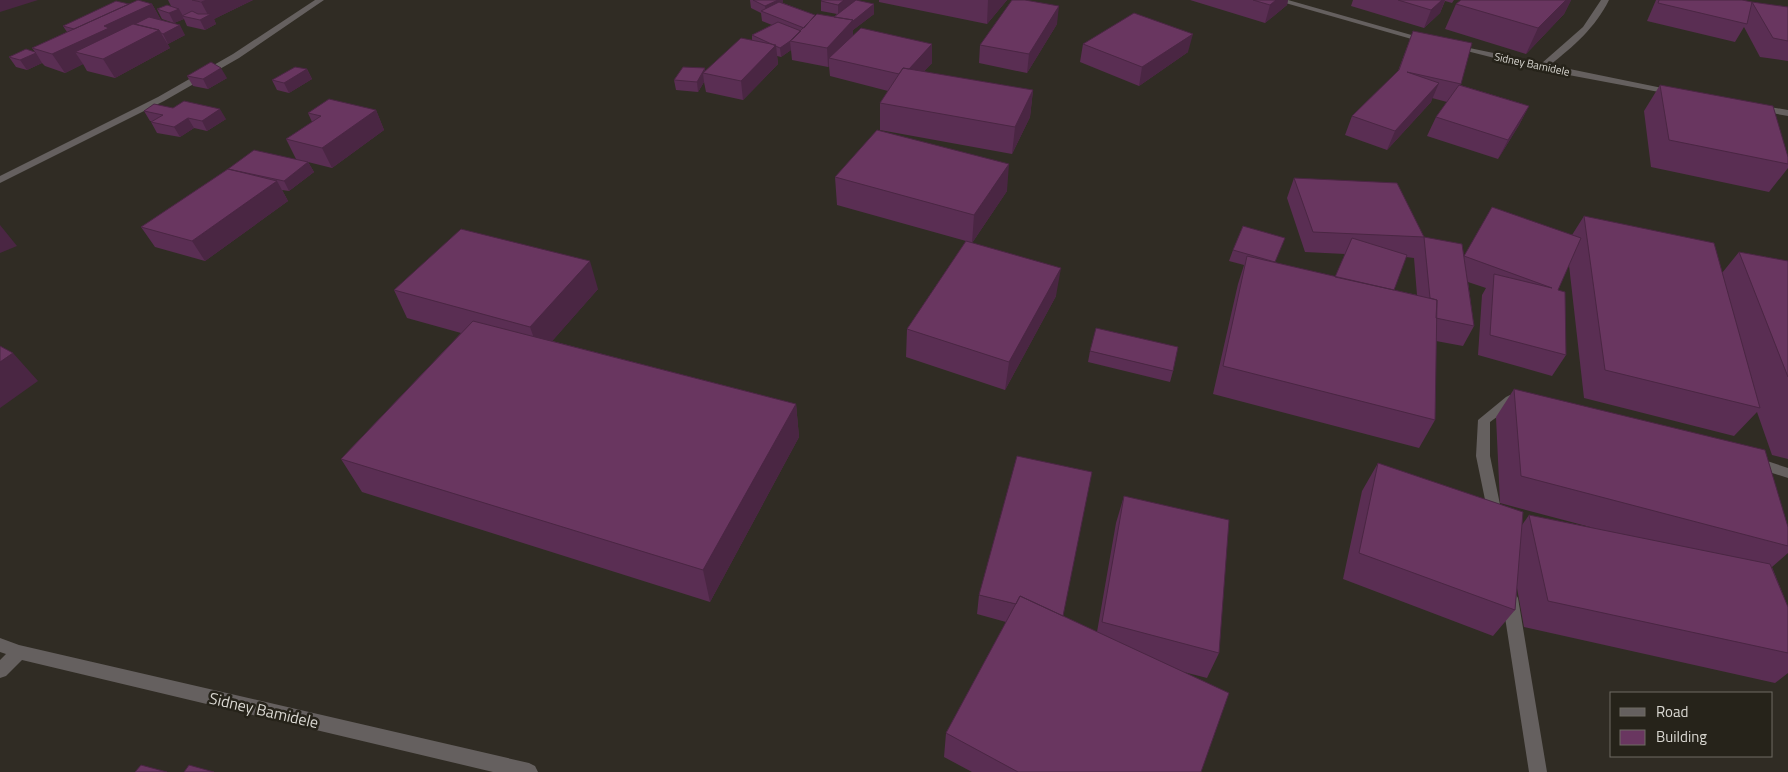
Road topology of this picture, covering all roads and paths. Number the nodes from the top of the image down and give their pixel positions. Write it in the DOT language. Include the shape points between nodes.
graph roads {
  1 [pos="320,0"];
  2 [pos="1279,0"];
  3 [pos="1605,0"];
  4 [pos="1542,67"];
  5 [pos="1681,95"];
  6 [pos="1749,107"];
  7 [pos="1788,113"];
  8 [pos="0,180"];
  9 [pos="1538,399"];
  10 [pos="1742,458"];
  11 [pos="1788,474"];
  12 [pos="1500,536"];
  13 [pos="1508,585"];
  14 [pos="0,646"];
  15 [pos="19,652"];
  16 [pos="0,670"];
  17 [pos="529,772"];
  18 [pos="1538,772"];
  1 -- 8 [label="street" via="236,56 160,99"];
  2 -- 4 [label="street, Sidney Bamidele"];
  3 -- 4 [label="street" via="1600,12 1577,38"];
  4 -- 5 [label="street, Sidney Bamidele"];
  6 -- 7 [label="street"];
  9 -- 12 [label="street" via="1510,400 1484,420 1483,456"];
  10 -- 11 [label="street"];
  13 -- 18 [label="street"];
  14 -- 15 [label="street, Sidney Bamidele"];
  15 -- 16 [label="street"];
  15 -- 17 [label="street, Sidney Bamidele"];
}
